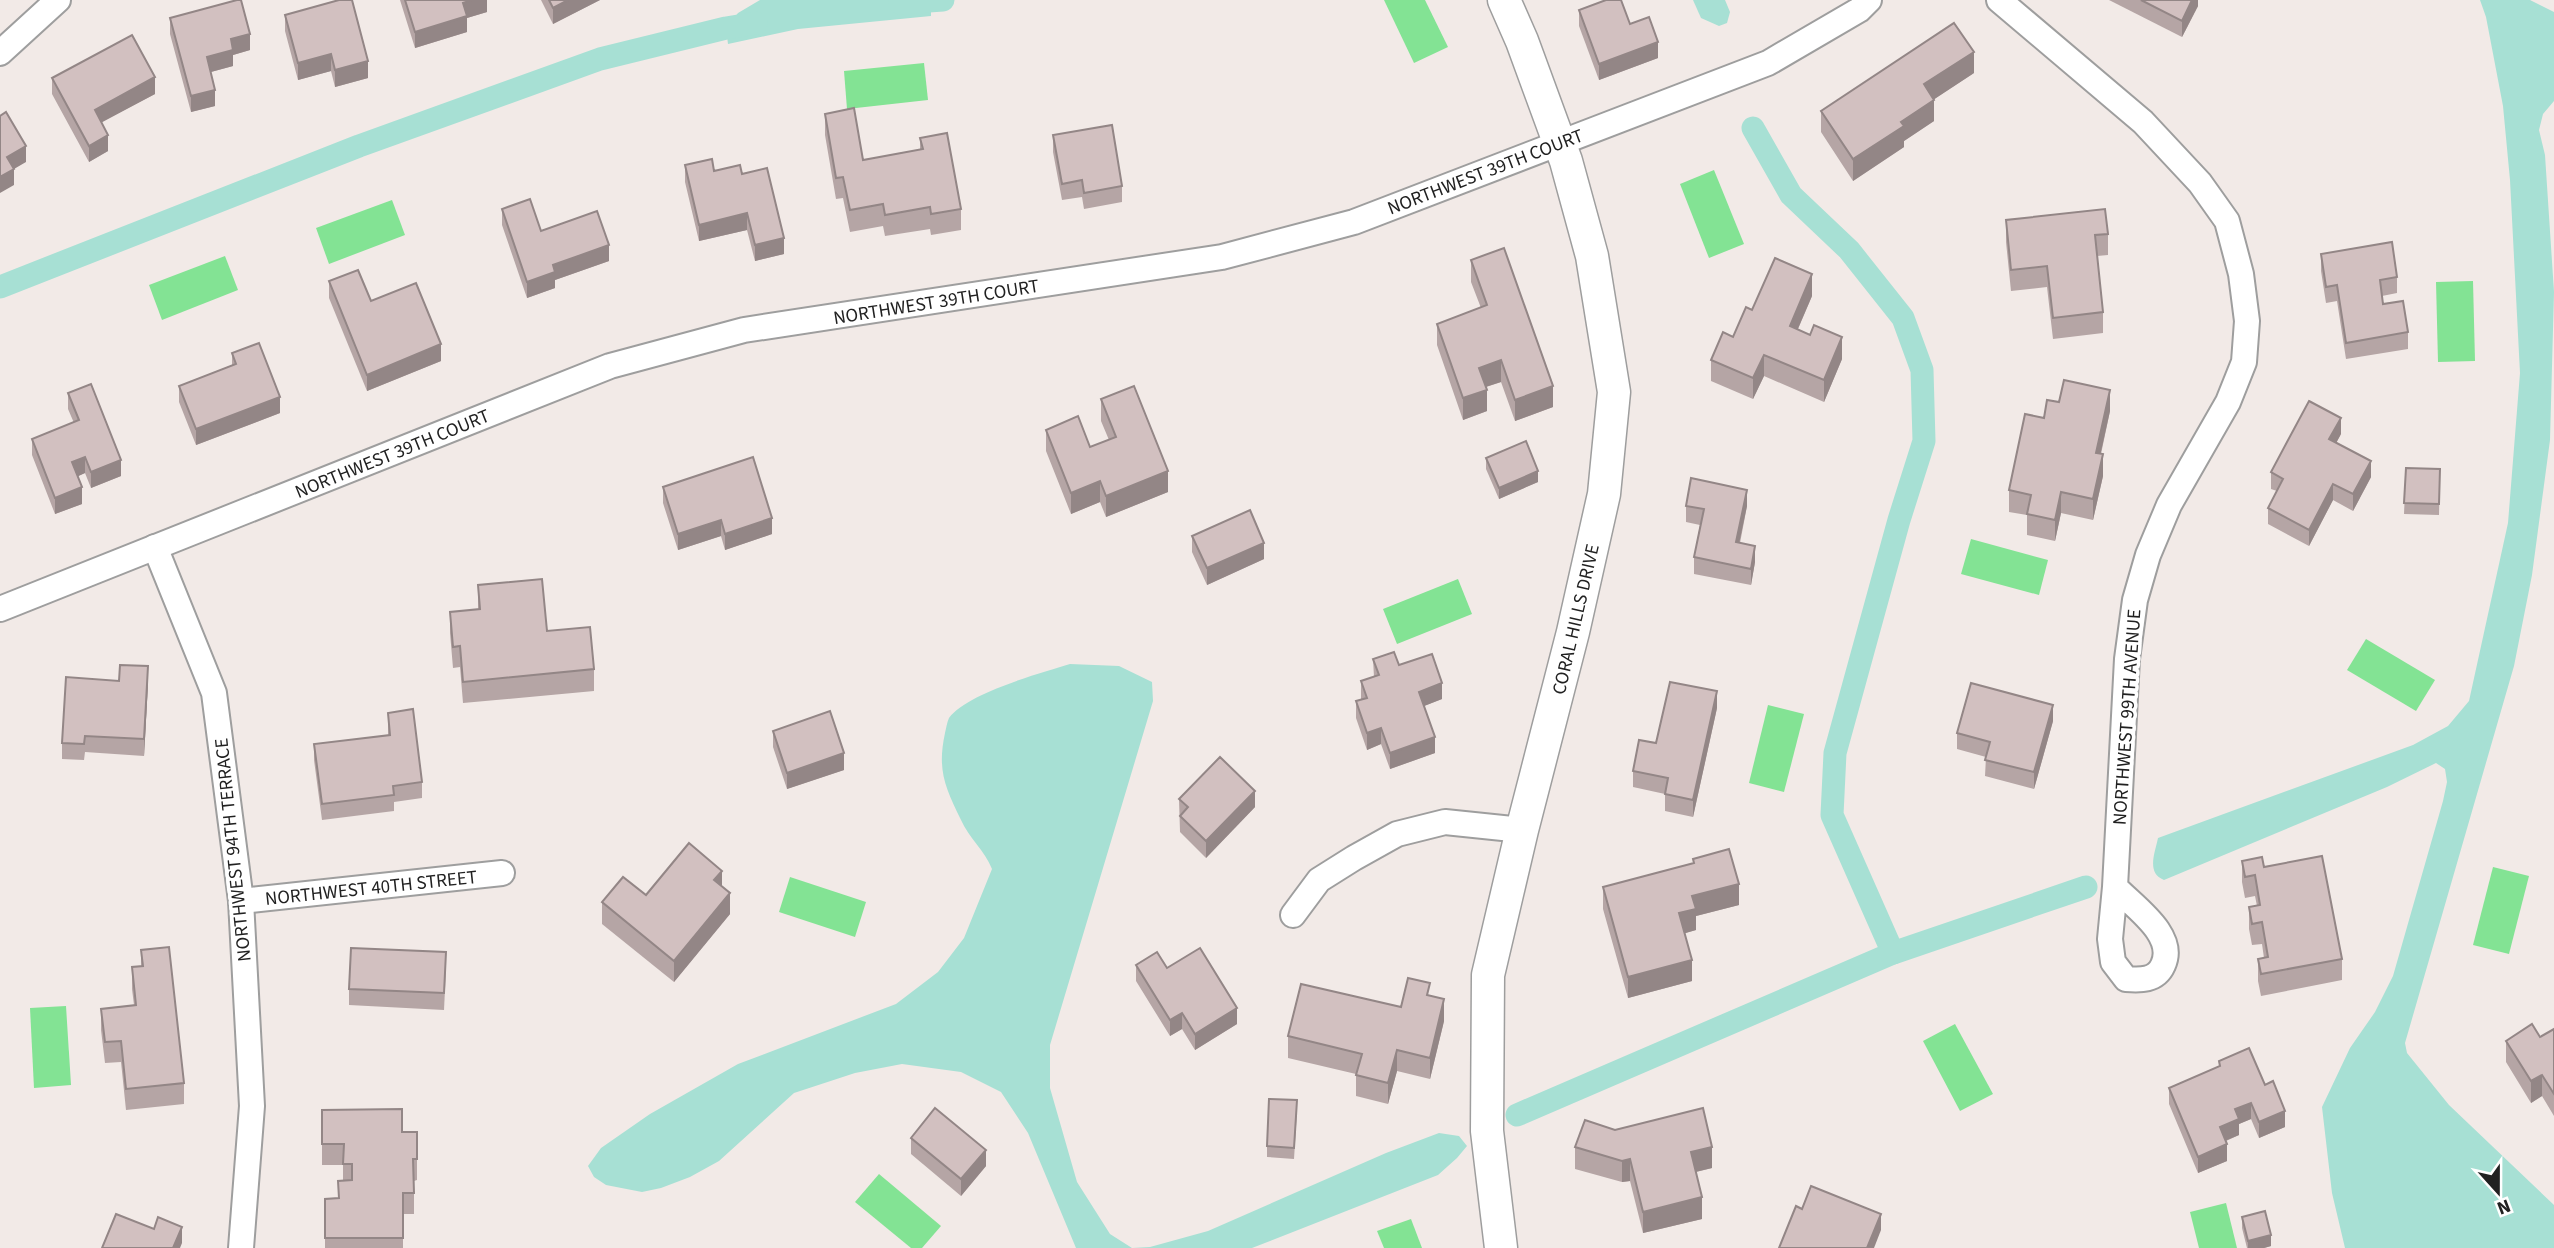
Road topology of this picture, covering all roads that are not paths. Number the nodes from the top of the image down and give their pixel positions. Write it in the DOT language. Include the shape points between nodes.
graph roads {
  1 [pos="58,0"];
  2 [pos="1504,0"];
  3 [pos="1869,0"];
  4 [pos="2000,0"];
  5 [pos="0,53"];
  6 [pos="1561,142"];
  7 [pos="155,547"];
  8 [pos="0,609"];
  9 [pos="1522,830"];
  10 [pos="502,873"];
  11 [pos="2115,887"];
  12 [pos="241,901"];
  13 [pos="1293,915"];
  14 [pos="241,1248"];
  15 [pos="1501,1248"];
  1 -- 5 [label="street"];
  2 -- 6 [label="street, CORAL HILLS DRIVE"];
  3 -- 6 [label="street, NORTHWEST 39TH COURT" via="1768,63"];
  4 -- 11 [label="street, NORTHWEST 99TH AVENUE" via="2143,122 2200,183 2227,221 2241,274 2247,321 2244,362 2228,402 2169,505 2135,600 2127,659"];
  6 -- 7 [label="street, NORTHWEST 39TH COURT" via="1354,222 1222,257 744,330 610,366"];
  6 -- 9 [label="street, CORAL HILLS DRIVE" via="1592,256 1614,393 1604,494"];
  7 -- 8 [label="street, NORTHWEST 39TH COURT"];
  7 -- 12 [label="street, NORTHWEST 94TH TERRACE" via="214,693"];
  9 -- 13 [label="street" via="1445,822 1397,834 1319,880"];
  9 -- 15 [label="street, CORAL HILLS DRIVE" via="1488,975 1487,1132"];
  10 -- 12 [label="street, NORTHWEST 40TH STREET"];
  12 -- 14 [label="street, NORTHWEST 94TH TERRACE" via="252,1105"];
}
